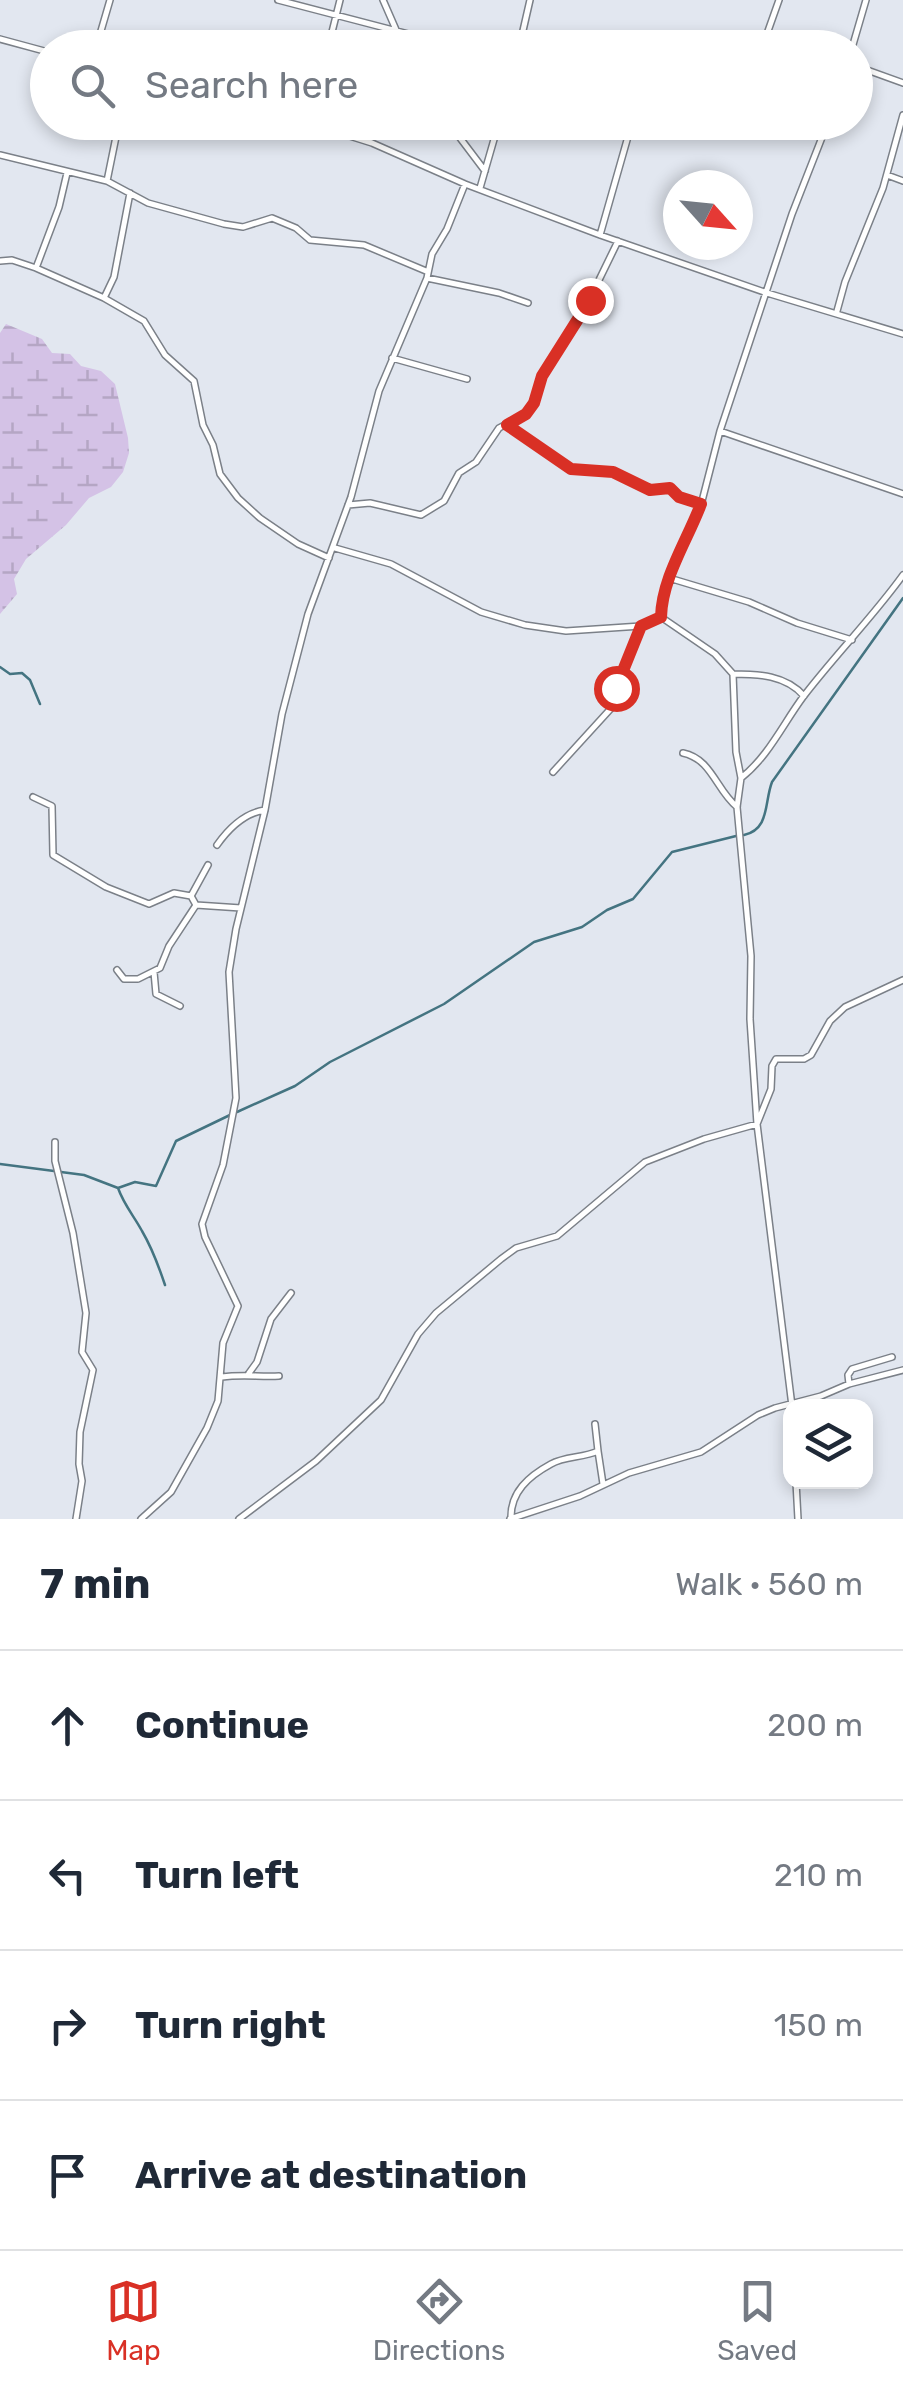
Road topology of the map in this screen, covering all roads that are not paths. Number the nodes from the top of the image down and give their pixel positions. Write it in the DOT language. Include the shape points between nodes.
graph roads {
  1 [pos="110,0"];
  2 [pos="278,0"];
  3 [pos="340,0"];
  4 [pos="383,0"];
  5 [pos="530,0"];
  6 [pos="779,0"];
  7 [pos="866,0"];
  8 [pos="336,14"];
  9 [pos="101,30"];
  10 [pos="332,30"];
  11 [pos="389,30"];
  12 [pos="395,30"];
  13 [pos="522,30"];
  14 [pos="768,30"];
  15 [pos="857,30"];
  16 [pos="0,39"];
  17 [pos="30,47"];
  18 [pos="873,73"];
  19 [pos="903,84"];
  20 [pos="903,115"];
  21 [pos="115,140"];
  22 [pos="362,140"];
  23 [pos="462,140"];
  24 [pos="494,140"];
  25 [pos="628,140"];
  26 [pos="821,140"];
  27 [pos="0,154"];
  28 [pos="485,171"];
  29 [pos="68,172"];
  30 [pos="887,174"];
  31 [pos="107,181"];
  32 [pos="903,181"];
  33 [pos="464,184"];
  34 [pos="480,188"];
  35 [pos="130,194"];
  36 [pos="600,235"];
  37 [pos="618,241"];
  38 [pos="0,261"];
  39 [pos="36,268"];
  40 [pos="426,275"];
  41 [pos="766,293"];
  42 [pos="104,298"];
  43 [pos="528,303"];
  44 [pos="837,312"];
  45 [pos="903,334"];
  46 [pos="392,358"];
  47 [pos="467,379"];
  48 [pos="507,425"];
  49 [pos="720,431"];
  50 [pos="903,494"];
  51 [pos="701,504"];
  52 [pos="348,505"];
  53 [pos="335,548"];
  54 [pos="329,558"];
  55 [pos="903,575"];
  56 [pos="668,578"];
  57 [pos="661,617"];
  58 [pos="641,626"];
  59 [pos="852,640"];
  60 [pos="733,674"];
  61 [pos="804,696"];
  62 [pos="683,753"];
  63 [pos="553,772"];
  64 [pos="741,778"];
  65 [pos="32,797"];
  66 [pos="737,808"];
  67 [pos="265,810"];
  68 [pos="218,845"];
  69 [pos="208,865"];
  70 [pos="191,896"];
  71 [pos="196,905"];
  72 [pos="241,908"];
  73 [pos="118,970"];
  74 [pos="154,972"];
  75 [pos="903,980"];
  76 [pos="180,1006"];
  77 [pos="757,1124"];
  78 [pos="55,1142"];
  79 [pos="291,1293"];
  80 [pos="892,1357"];
  81 [pos="903,1370"];
  82 [pos="249,1373"];
  83 [pos="279,1376"];
  84 [pos="222,1377"];
  85 [pos="849,1384"];
  86 [pos="791,1399"];
  87 [pos="811,1399"];
  88 [pos="783,1408"];
  89 [pos="595,1424"];
  90 [pos="598,1451"];
  91 [pos="602,1484"];
  92 [pos="796,1489"];
  93 [pos="76,1519"];
  94 [pos="141,1519"];
  95 [pos="238,1519"];
  96 [pos="511,1519"];
  97 [pos="798,1519"];
  1 -- 9 [label="street"];
  2 -- 8 [label="street"];
  3 -- 8 [label="street"];
  4 -- 12 [label="street"];
  5 -- 13 [label="street"];
  6 -- 14 [label="street"];
  7 -- 15 [label="street"];
  8 -- 10 [label="street"];
  8 -- 11 [label="street"];
  16 -- 17 [label="street"];
  18 -- 19 [label="street"];
  20 -- 30 [label="street"];
  21 -- 31 [label="street"];
  22 -- 33 [label="street"];
  23 -- 28 [label="street"];
  24 -- 28 [label="street"];
  25 -- 36 [label="street"];
  26 -- 41 [label="street"];
  27 -- 29 [label="street"];
  28 -- 34 [label="street"];
  29 -- 31 [label="street"];
  29 -- 39 [label="street"];
  30 -- 32 [label="street"];
  30 -- 44 [label="street"];
  31 -- 35 [label="street"];
  33 -- 34 [label="street"];
  33 -- 40 [label="street"];
  34 -- 36 [label="street"];
  35 -- 40 [label="street" via="224,224 243,227 272,218 310,240 364,244"];
  35 -- 42 [label="street"];
  36 -- 37 [label="street"];
  37 -- 41 [label="street"];
  37 -- 48 [label="street" via="580,319 542,376 534,403"];
  38 -- 39 [label="street"];
  39 -- 42 [label="street"];
  40 -- 43 [label="street"];
  40 -- 46 [label="street"];
  41 -- 44 [label="street"];
  41 -- 49 [label="street"];
  42 -- 54 [label="street" via="144,322 165,355 194,380 220,474 238,498 298,544"];
  44 -- 45 [label="street"];
  46 -- 47 [label="street"];
  46 -- 52 [label="street"];
  48 -- 51 [label="street" via="571,469 613,472"];
  48 -- 52 [label="street" via="435,508 421,515"];
  49 -- 50 [label="street"];
  49 -- 51 [label="street"];
  51 -- 56 [label="street"];
  52 -- 53 [label="street"];
  53 -- 54 [label="street"];
  53 -- 58 [label="street" via="391,564 481,612 525,625 566,631"];
  54 -- 67 [label="street" via="282,714"];
  55 -- 59 [label="street"];
  56 -- 57 [label="street"];
  56 -- 59 [label="street"];
  57 -- 58 [label="street"];
  57 -- 60 [label="street"];
  58 -- 63 [label="street" via="616,704"];
  59 -- 61 [label="street"];
  60 -- 61 [label="street" via="775,678"];
  60 -- 64 [label="street"];
  61 -- 64 [label="street"];
  62 -- 66 [label="street" via="704,762"];
  64 -- 66 [label="street"];
  65 -- 70 [label="street" via="52,806 56,859 139,902"];
  66 -- 77 [label="street" via="752,956"];
  67 -- 68 [label="street" via="236,823"];
  67 -- 72 [label="street"];
  69 -- 70 [label="street"];
  70 -- 71 [label="street"];
  71 -- 72 [label="street"];
  71 -- 74 [label="street"];
  72 -- 84 [label="street" via="230,972 232,1128 202,1224 238,1306 223,1343"];
  73 -- 74 [label="street" via="131,981"];
  74 -- 76 [label="street" via="156,994"];
  75 -- 77 [label="street" via="846,1007 811,1056 776,1059"];
  77 -- 86 [label="street"];
  77 -- 95 [label="street" via="645,1162 556,1236 501,1259 418,1334 372,1410"];
  78 -- 93 [label="street" via="86,1312 82,1352 93,1370 80,1432"];
  79 -- 82 [label="street" via="271,1319"];
  80 -- 85 [label="street" via="852,1369"];
  81 -- 85 [label="street"];
  82 -- 83 [label="street"];
  82 -- 84 [label="street"];
  84 -- 94 [label="street" via="192,1456 171,1492"];
  85 -- 87 [label="street"];
  88 -- 91 [label="street" via="758,1415 701,1452"];
  89 -- 90 [label="street"];
  90 -- 91 [label="street"];
  90 -- 96 [label="street" via="549,1464 528,1480 512,1500"];
  91 -- 96 [label="street"];
  92 -- 97 [label="street"];
}
